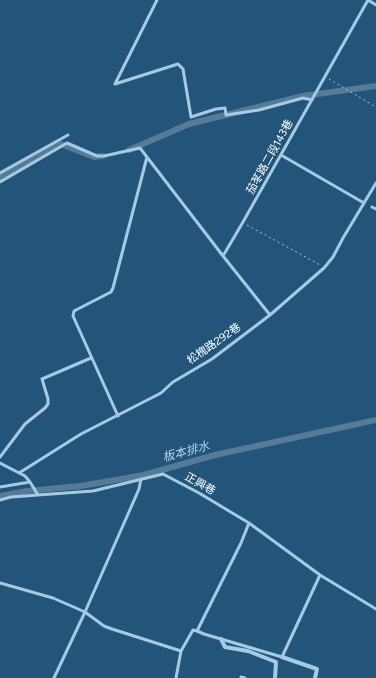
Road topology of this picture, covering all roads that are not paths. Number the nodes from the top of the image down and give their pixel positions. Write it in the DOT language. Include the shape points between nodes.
graph roads {
  1 [pos="157,0"];
  2 [pos="368,0"];
  3 [pos="376,4"];
  4 [pos="312,100"];
  5 [pos="68,135"];
  6 [pos="281,154"];
  7 [pos="147,157"];
  8 [pos="0,173"];
  9 [pos="0,182"];
  10 [pos="376,183"];
  11 [pos="364,204"];
  12 [pos="223,256"];
  13 [pos="270,315"];
  14 [pos="91,358"];
  15 [pos="118,416"];
  16 [pos="0,456"];
  17 [pos="0,463"];
  18 [pos="19,473"];
  19 [pos="140,479"];
  20 [pos="31,483"];
  21 [pos="0,487"];
  22 [pos="38,494"];
  23 [pos="0,500"];
  24 [pos="249,523"];
  25 [pos="320,575"];
  26 [pos="0,583"];
  27 [pos="376,609"];
  28 [pos="85,612"];
  29 [pos="197,631"];
  30 [pos="221,639"];
  31 [pos="181,651"];
  32 [pos="282,657"];
  33 [pos="241,676"];
  34 [pos="54,678"];
  35 [pos="176,678"];
  36 [pos="245,678"];
  37 [pos="275,678"];
  38 [pos="315,678"];
  1 -- 4 [label="lane" via="115,84 178,64 183,69 191,118 216,109 225,108 226,115 259,110 303,98"];
  2 -- 3 [label="lane"];
  2 -- 4 [label="lane, 茄苳路二段143巷"];
  4 -- 6 [label="lane, 茄苳路二段143巷"];
  5 -- 8 [label="lane"];
  6 -- 11 [label="lane"];
  6 -- 12 [label="lane, 茄苳路二段143巷"];
  7 -- 9 [label="lane" via="140,148 97,156 67,143"];
  7 -- 12 [label="lane"];
  7 -- 14 [label="lane" via="113,288 111,292 74,311 73,316"];
  10 -- 11 [label="lane, 松槐路292巷"];
  11 -- 13 [label="lane, 松槐路292巷" via="324,268"];
  12 -- 13 [label="lane"];
  13 -- 15 [label="lane, 松槐路292巷" via="212,359"];
  14 -- 15 [label="lane"];
  14 -- 16 [label="lane" via="42,378 48,404 25,424"];
  15 -- 18 [label="lane, 松槐路292巷" via="81,434"];
  17 -- 18 [label="lane"];
  18 -- 20 [label="lane"];
  19 -- 22 [label="lane, 正興巷" via="93,491"];
  19 -- 24 [label="lane, 正興巷" via="163,474"];
  19 -- 28 [label="lane" via="139,489"];
  20 -- 21 [label="lane"];
  20 -- 22 [label="lane"];
  22 -- 23 [label="lane, 正興巷"];
  24 -- 25 [label="lane, 正興巷"];
  24 -- 29 [label="lane"];
  25 -- 27 [label="lane, 正興巷"];
  25 -- 32 [label="lane"];
  26 -- 28 [label="lane" via="53,598"];
  28 -- 31 [label="lane" via="104,626"];
  28 -- 34 [label="lane"];
  29 -- 30 [label="lane"];
  29 -- 31 [label="lane" via="193,630"];
  30 -- 32 [label="lane"];
  30 -- 37 [label="street" via="225,647 248,651 276,662"];
  31 -- 35 [label="lane"];
  32 -- 38 [label="street" via="317,670"];
  33 -- 36 [label="lane"];
}
